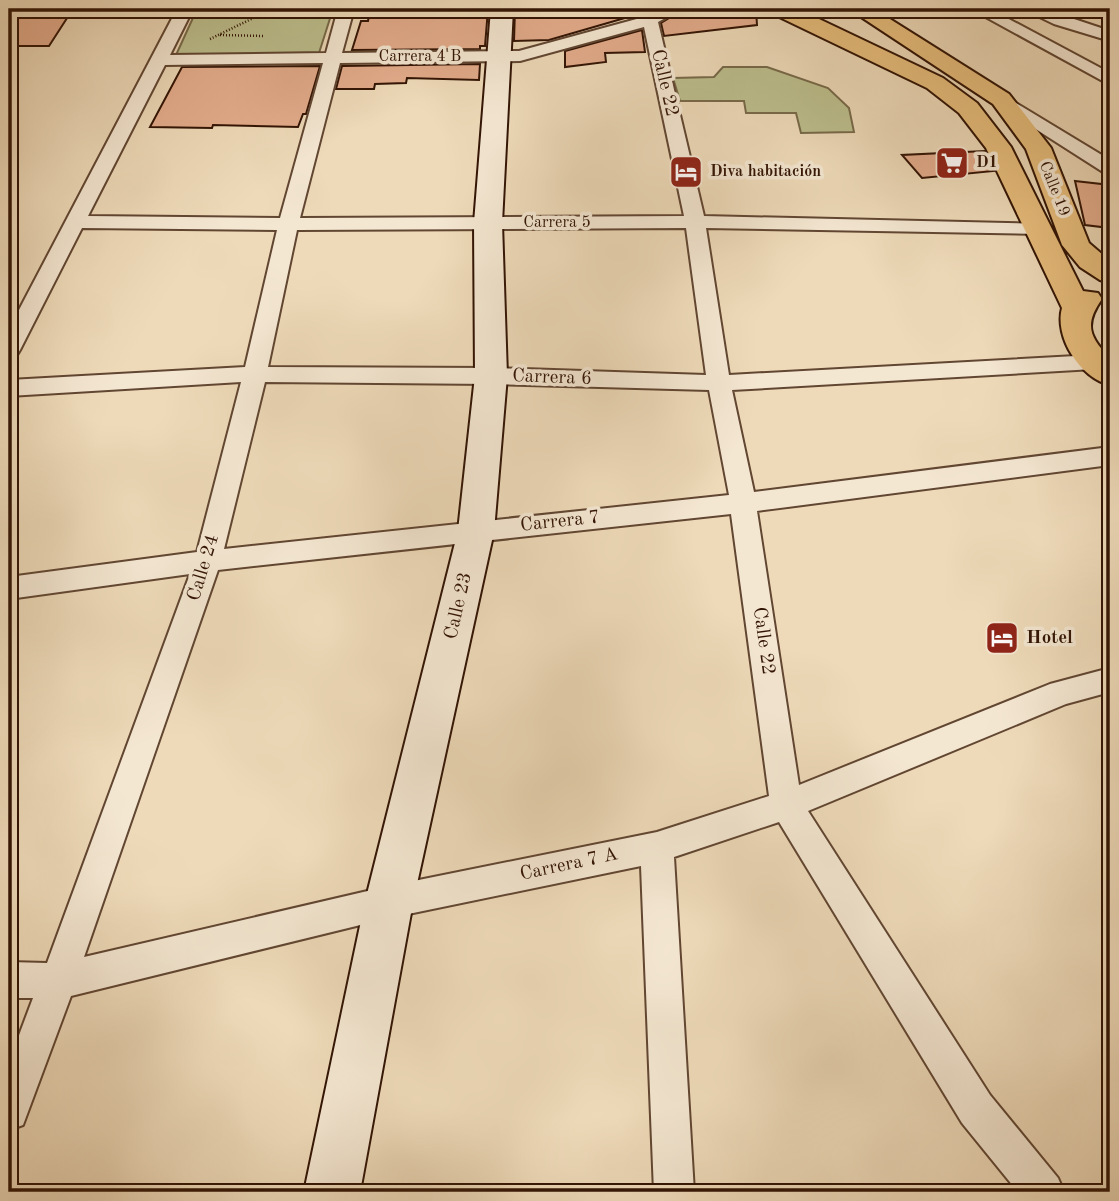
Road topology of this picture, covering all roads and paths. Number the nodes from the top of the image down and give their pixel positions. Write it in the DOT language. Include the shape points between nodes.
graph roads {
  1 [pos="185,9"];
  2 [pos="260,9"];
  3 [pos="272,9"];
  4 [pos="346,9"];
  5 [pos="502,9"];
  6 [pos="780,9"];
  7 [pos="979,9"];
  8 [pos="1031,9"];
  9 [pos="869,10"];
  10 [pos="662,14"];
  11 [pos="252,18"];
  12 [pos="1110,36"];
  13 [pos="497,57"];
  14 [pos="332,58"];
  15 [pos="167,59"];
  16 [pos="1110,80"];
  17 [pos="1001,99"];
  18 [pos="1106,158"];
  19 [pos="75,222"];
  20 [pos="695,222"];
  21 [pos="1067,222"];
  22 [pos="488,223"];
  23 [pos="288,224"];
  24 [pos="1040,228"];
  25 [pos="1110,242"];
  26 [pos="1110,274"];
  27 [pos="1110,287"];
  28 [pos="1074,320"];
  29 [pos="9,350"];
  30 [pos="1102,368"];
  31 [pos="255,374"];
  32 [pos="491,376"];
  33 [pos="719,383"];
  34 [pos="9,388"];
  35 [pos="1110,456"];
  36 [pos="743,503"];
  37 [pos="476,531"];
  38 [pos="208,561"];
  39 [pos="9,588"];
  40 [pos="1110,680"];
  41 [pos="786,805"];
  42 [pos="657,847"];
  43 [pos="388,902"];
  44 [pos="9,980"];
  45 [pos="58,981"];
  46 [pos="9,1111"];
  47 [pos="332,1192"];
  48 [pos="674,1192"];
  49 [pos="1044,1192"];
  1 -- 15 [label="street"];
  2 -- 11 [label="path"];
  3 -- 11 [label="path"];
  4 -- 14 [label="street, Calle 24"];
  5 -- 13 [label="street, Calle 23"];
  6 -- 24 [label="main road" via="935,83 968,108 998,148"];
  7 -- 16 [label="street"];
  8 -- 12 [label="street"];
  9 -- 17 [label="main road, Calle 19"];
  10 -- 13 [label="street, Carrera 4 B" via="520,56"];
  10 -- 20 [label="street, Calle 22"];
  11 -- 15 [label="path"];
  13 -- 14 [label="street, Carrera 4 B"];
  13 -- 22 [label="street, Calle 23"];
  14 -- 15 [label="street, Carrera 4 B"];
  14 -- 23 [label="street, Calle 24"];
  15 -- 19 [label="street"];
  17 -- 18 [label="street, Calle 19"];
  17 -- 21 [label="main road, Calle 19" via="1038,148"];
  19 -- 23 [label="street, Carrera 5"];
  19 -- 29 [label="street"];
  20 -- 22 [label="street, Carrera 5"];
  20 -- 24 [label="street, Carrera 5"];
  20 -- 33 [label="street, Calle 22"];
  21 -- 25 [label="main road"];
  21 -- 26 [label="main road, Calle 19" via="1076,245"];
  22 -- 23 [label="street, Carrera 5"];
  22 -- 32 [label="street, Calle 23"];
  23 -- 31 [label="street, Calle 24"];
  24 -- 28 [label="main road" via="1077,308"];
  27 -- 28 [label="main road" via="1080,305"];
  28 -- 30 [label="main road" via="1082,348"];
  30 -- 33 [label="street, Carrera 6"];
  31 -- 32 [label="street, Carrera 6"];
  31 -- 34 [label="street, Carrera 6"];
  31 -- 38 [label="street, Calle 24"];
  32 -- 33 [label="street, Carrera 6"];
  32 -- 37 [label="street, Calle 23"];
  33 -- 36 [label="street, Calle 22"];
  35 -- 36 [label="street, Carrera 7"];
  36 -- 37 [label="street, Carrera 7"];
  36 -- 41 [label="street, Calle 22"];
  37 -- 38 [label="street, Carrera 7"];
  37 -- 43 [label="street, Calle 23"];
  38 -- 39 [label="street, Carrera 7"];
  38 -- 45 [label="street, Calle 24"];
  40 -- 41 [label="street, Carrera 7 A" via="1061,693"];
  41 -- 42 [label="street, Carrera 7 A"];
  41 -- 49 [label="street, Calle 22" via="976,1109"];
  42 -- 43 [label="street, Carrera 7 A"];
  42 -- 48 [label="street"];
  43 -- 45 [label="street, Carrera 7 A"];
  43 -- 47 [label="street, Calle 23"];
  44 -- 45 [label="street, Carrera 7 A"];
  45 -- 46 [label="street, Calle 24"];
}
